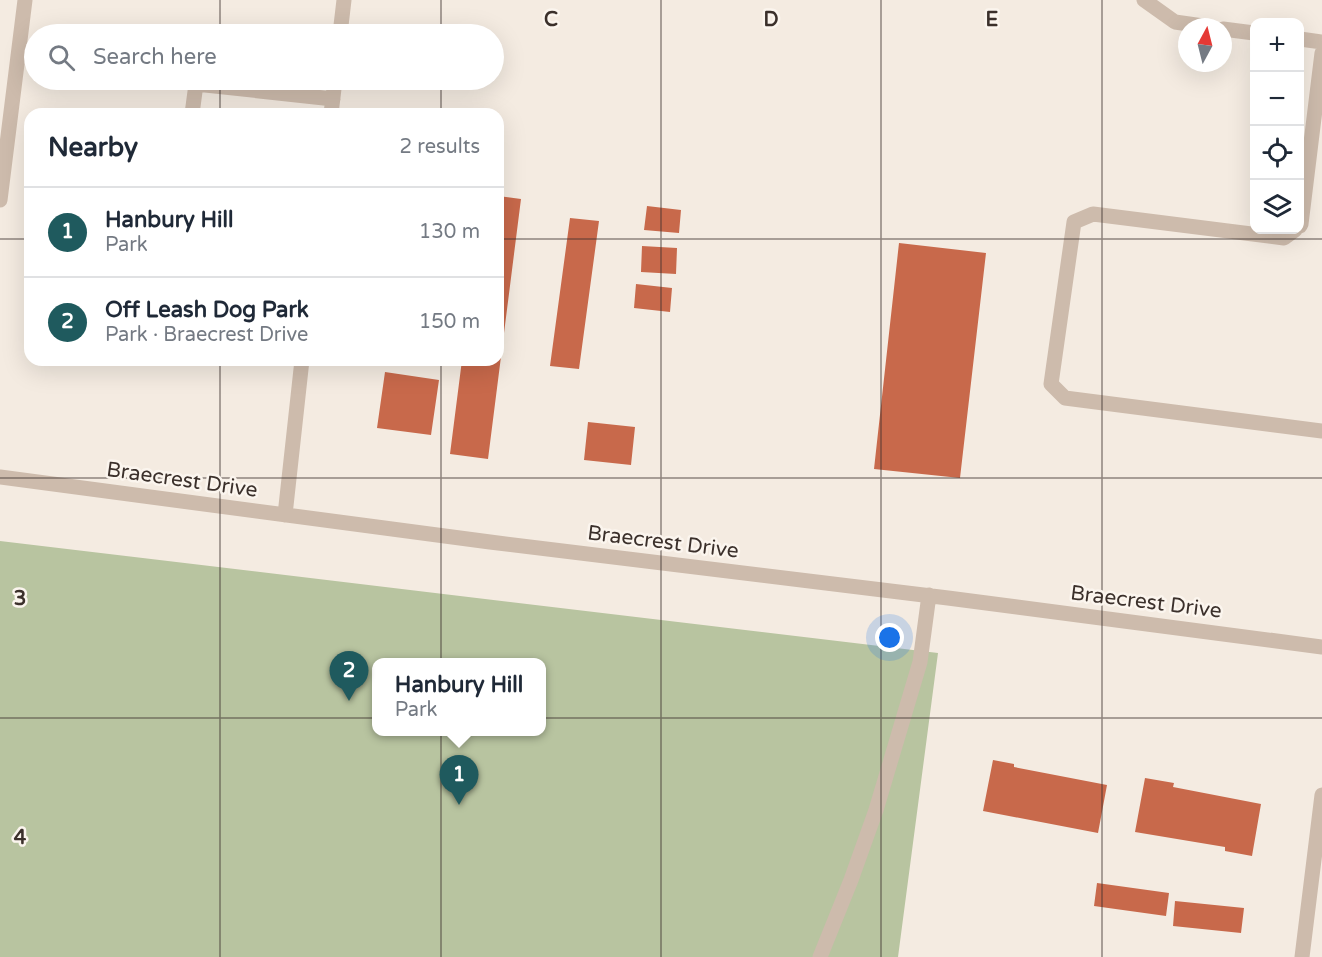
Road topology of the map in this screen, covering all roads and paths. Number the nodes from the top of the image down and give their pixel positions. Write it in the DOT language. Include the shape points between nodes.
graph roads {
  1 [pos="25,0"];
  2 [pos="344,0"];
  3 [pos="1144,0"];
  4 [pos="1178,22"];
  5 [pos="341,24"];
  6 [pos="1232,30"];
  7 [pos="1250,32"];
  8 [pos="1304,40"];
  9 [pos="1322,42"];
  10 [pos="1322,53"];
  11 [pos="7,85"];
  12 [pos="195,90"];
  13 [pos="233,90"];
  14 [pos="334,90"];
  15 [pos="332,106"];
  16 [pos="193,108"];
  17 [pos="0,200"];
  18 [pos="1304,207"];
  19 [pos="1250,234"];
  20 [pos="1252,234"];
  21 [pos="1290,234"];
  22 [pos="301,366"];
  23 [pos="1322,431"];
  24 [pos="0,477"];
  25 [pos="285,514"];
  26 [pos="929,595"];
  27 [pos="1322,647"];
  28 [pos="1322,795"];
  29 [pos="820,957"];
  30 [pos="1302,957"];
  1 -- 11 [label="street"];
  2 -- 5 [label="street"];
  3 -- 4 [label="street"];
  6 -- 7 [label="street"];
  8 -- 9 [label="street"];
  10 -- 18 [label="street"];
  11 -- 17 [label="street"];
  12 -- 16 [label="street"];
  13 -- 15 [label="street"];
  14 -- 15 [label="street"];
  19 -- 23 [label="street" via="1093,214 1074,222 1051,384 1065,398"];
  20 -- 21 [label="street" via="1284,238"];
  22 -- 25 [label="street"];
  24 -- 25 [label="street, Braecrest Drive"];
  25 -- 26 [label="street, Braecrest Drive"];
  26 -- 27 [label="street, Braecrest Drive"];
  26 -- 29 [label="street" via="920,662 876,810"];
  28 -- 30 [label="street"];
}
